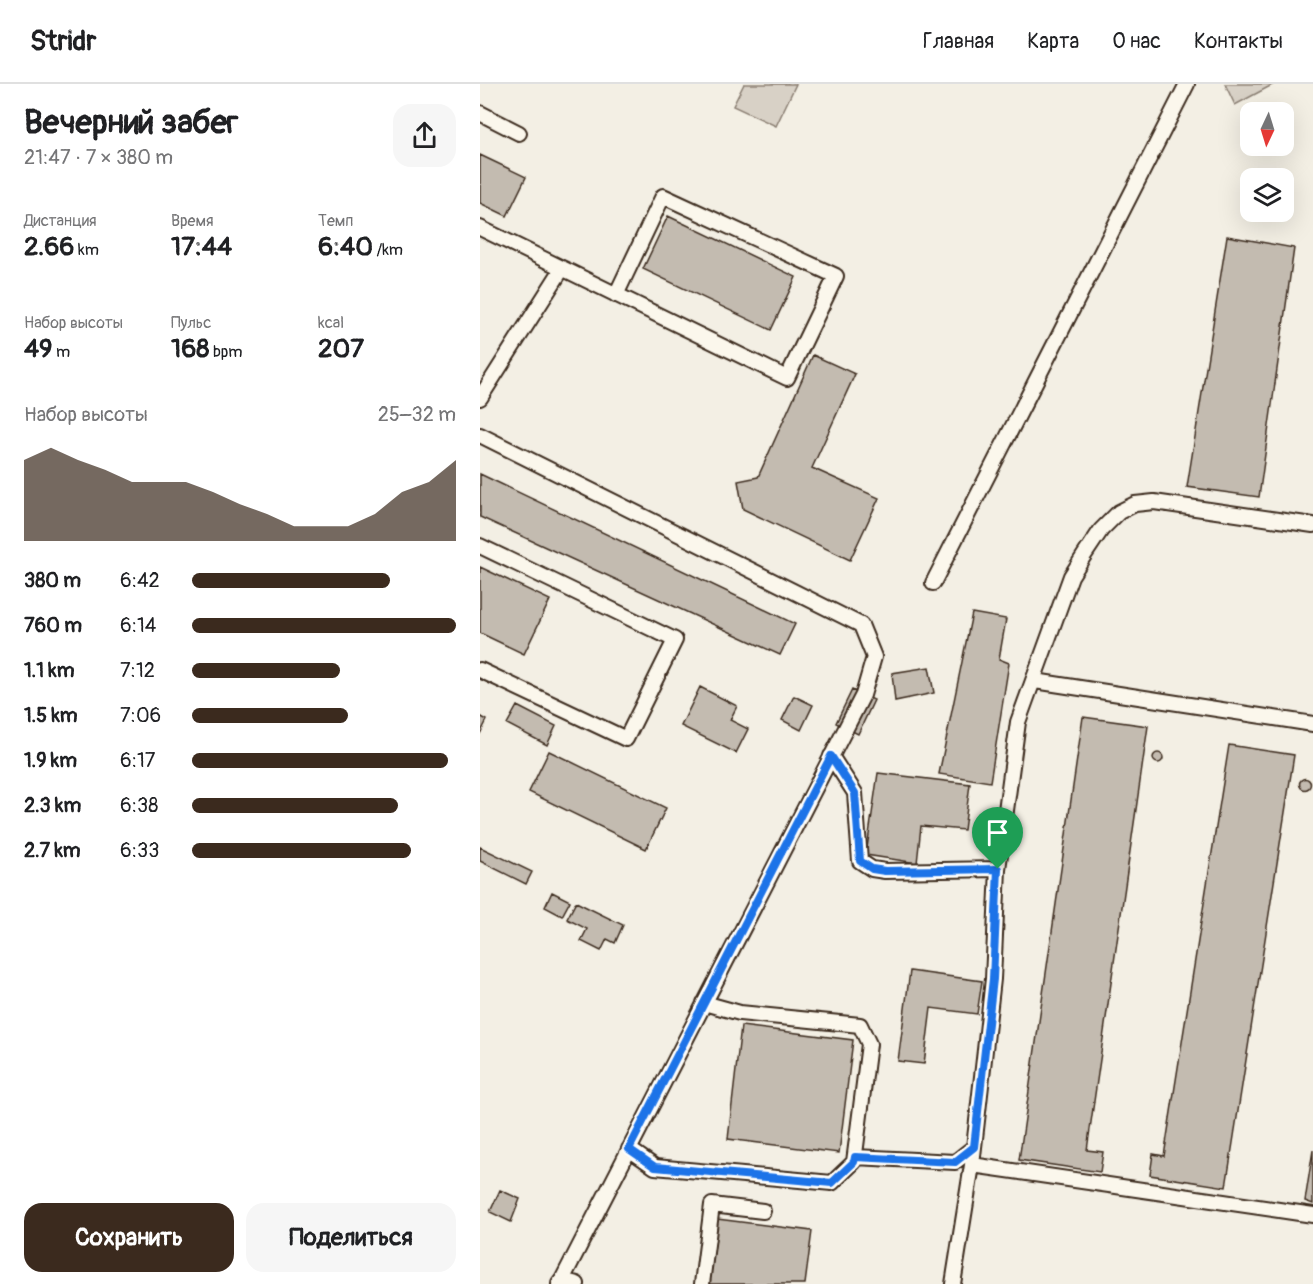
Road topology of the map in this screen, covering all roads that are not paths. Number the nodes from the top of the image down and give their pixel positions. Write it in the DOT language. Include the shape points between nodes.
graph roads {
  1 [pos="1187,84"];
  2 [pos="480,114"];
  3 [pos="519,133"];
  4 [pos="480,228"];
  5 [pos="562,269"];
  6 [pos="616,295"];
  7 [pos="480,398"];
  8 [pos="480,435"];
  9 [pos="1313,525"];
  10 [pos="480,546"];
  11 [pos="933,583"];
  12 [pos="480,670"];
  13 [pos="1035,681"];
  14 [pos="1313,724"];
  15 [pos="831,756"];
  16 [pos="998,869"];
  17 [pos="704,1003"];
  18 [pos="974,1147"];
  19 [pos="629,1149"];
  20 [pos="855,1157"];
  21 [pos="972,1165"];
  22 [pos="763,1211"];
  23 [pos="1313,1215"];
  24 [pos="561,1282"];
  25 [pos="577,1284"];
  26 [pos="702,1284"];
  27 [pos="953,1284"];
  1 -- 11 [label="lane"];
  2 -- 3 [label="lane"];
  4 -- 5 [label="lane"];
  5 -- 6 [label="lane"];
  5 -- 7 [label="lane"];
  6 -- 6 [label="lane" via="663,196 836,276 788,378"];
  8 -- 15 [label="lane" via="861,625 874,657 863,695"];
  9 -- 13 [label="lane" via="1154,502 1135,504 1119,512 1101,530 1071,576"];
  10 -- 12 [label="lane" via="675,640 626,739"];
  13 -- 14 [label="lane"];
  13 -- 16 [label="lane" via="1018,722"];
  15 -- 16 [label="lane" via="855,793 860,861 885,871"];
  15 -- 17 [label="lane"];
  16 -- 18 [label="lane" via="993,979"];
  17 -- 19 [label="lane"];
  17 -- 20 [label="lane" via="741,1013 860,1025 869,1044"];
  18 -- 20 [label="lane" via="955,1162"];
  18 -- 21 [label="lane"];
  19 -- 20 [label="lane" via="655,1167 832,1183"];
  19 -- 24 [label="lane"];
  21 -- 23 [label="lane"];
  21 -- 27 [label="lane"];
  22 -- 26 [label="lane" via="712,1205"];
  24 -- 25 [label="lane"];
}
